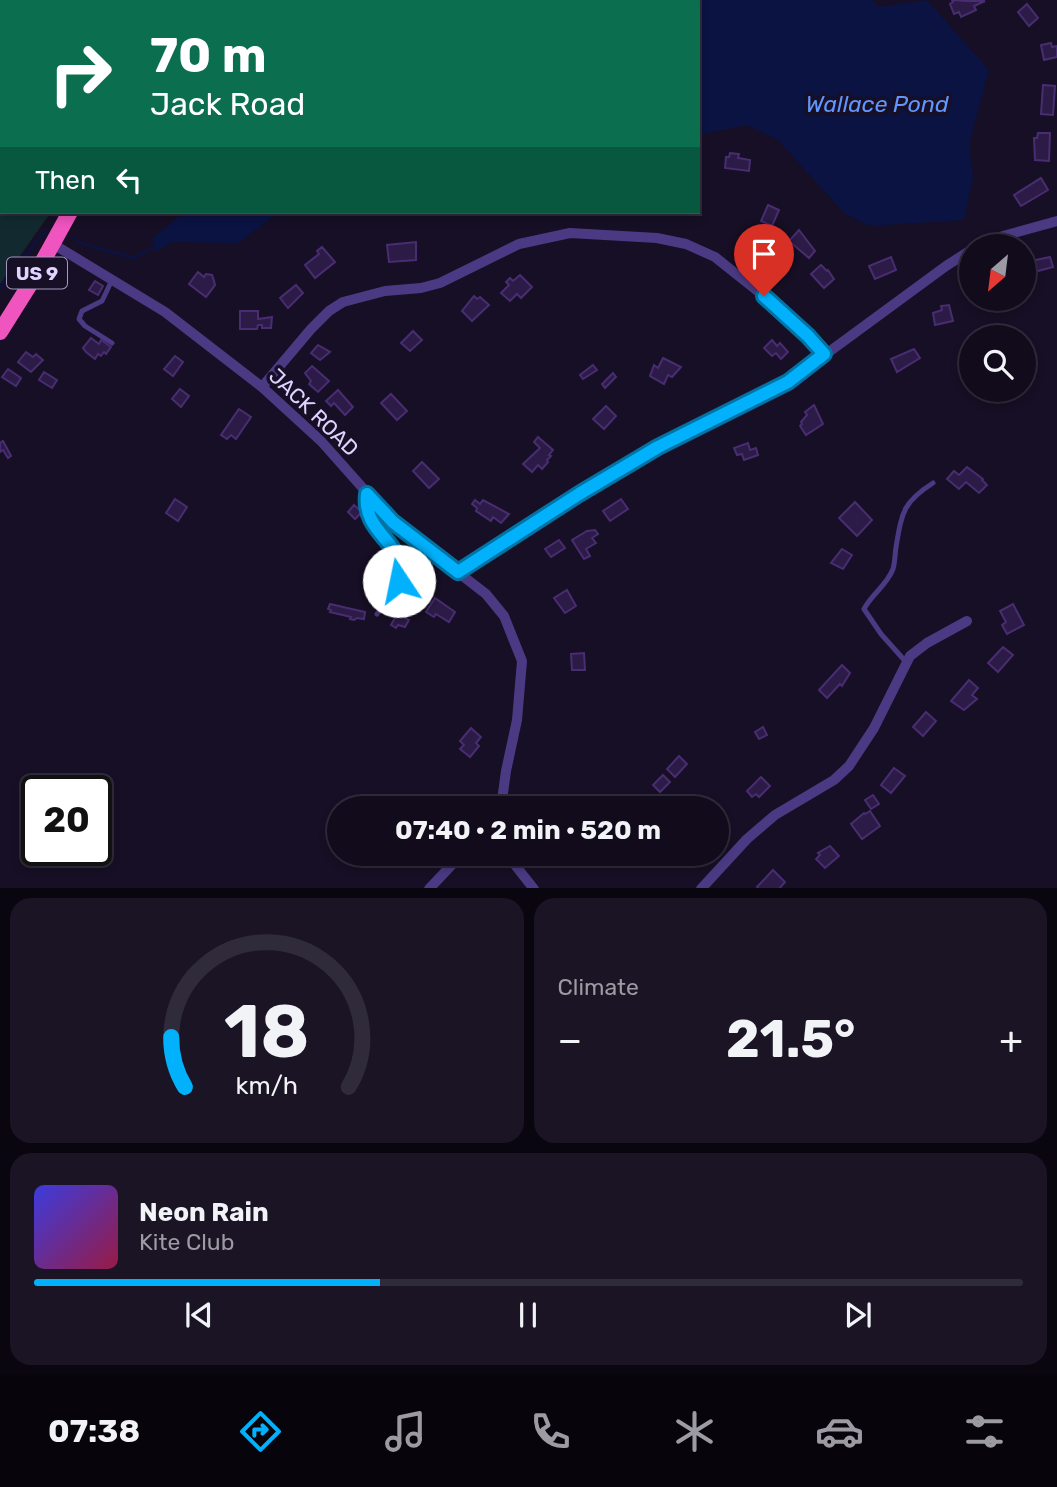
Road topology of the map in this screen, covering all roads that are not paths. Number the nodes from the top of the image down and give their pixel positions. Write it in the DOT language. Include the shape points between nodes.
graph roads {
  1 [pos="69,214"];
  2 [pos="1057,221"];
  3 [pos="1010,234"];
  4 [pos="52,244"];
  5 [pos="959,258"];
  6 [pos="112,280"];
  7 [pos="0,332"];
  8 [pos="112,343"];
  9 [pos="824,354"];
  10 [pos="262,387"];
  11 [pos="933,483"];
  12 [pos="367,494"];
  13 [pos="458,572"];
  14 [pos="377,614"];
  15 [pos="967,621"];
  16 [pos="906,662"];
  17 [pos="503,796"];
  18 [pos="450,866"];
  19 [pos="516,866"];
  20 [pos="429,888"];
  21 [pos="534,888"];
  22 [pos="701,888"];
  1 -- 4 [label="highway, US 9"];
  2 -- 3 [label="street"];
  4 -- 6 [label="street, JACK ROAD"];
  4 -- 7 [label="highway, US 9"];
  5 -- 9 [label="street"];
  6 -- 8 [label="lane" via="102,301 82,311 79,319"];
  6 -- 10 [label="street, JACK ROAD" via="165,312"];
  9 -- 10 [label="street" via="775,305 715,257 686,244 657,239 570,233 519,244 440,283 343,302 311,329"];
  9 -- 13 [label="street" via="788,382 658,447"];
  10 -- 12 [label="street, JACK ROAD" via="321,441"];
  11 -- 16 [label="lane" via="911,497 894,568 864,609"];
  12 -- 13 [label="street, JACK ROAD" via="393,522"];
  12 -- 14 [label="lane" via="365,509 373,526 402,568 399,581"];
  13 -- 17 [label="street, JACK ROAD" via="504,616 522,661"];
  15 -- 16 [label="street" via="926,643"];
  16 -- 22 [label="street" via="874,728 849,766 747,838"];
  18 -- 20 [label="street"];
  19 -- 21 [label="street"];
}
